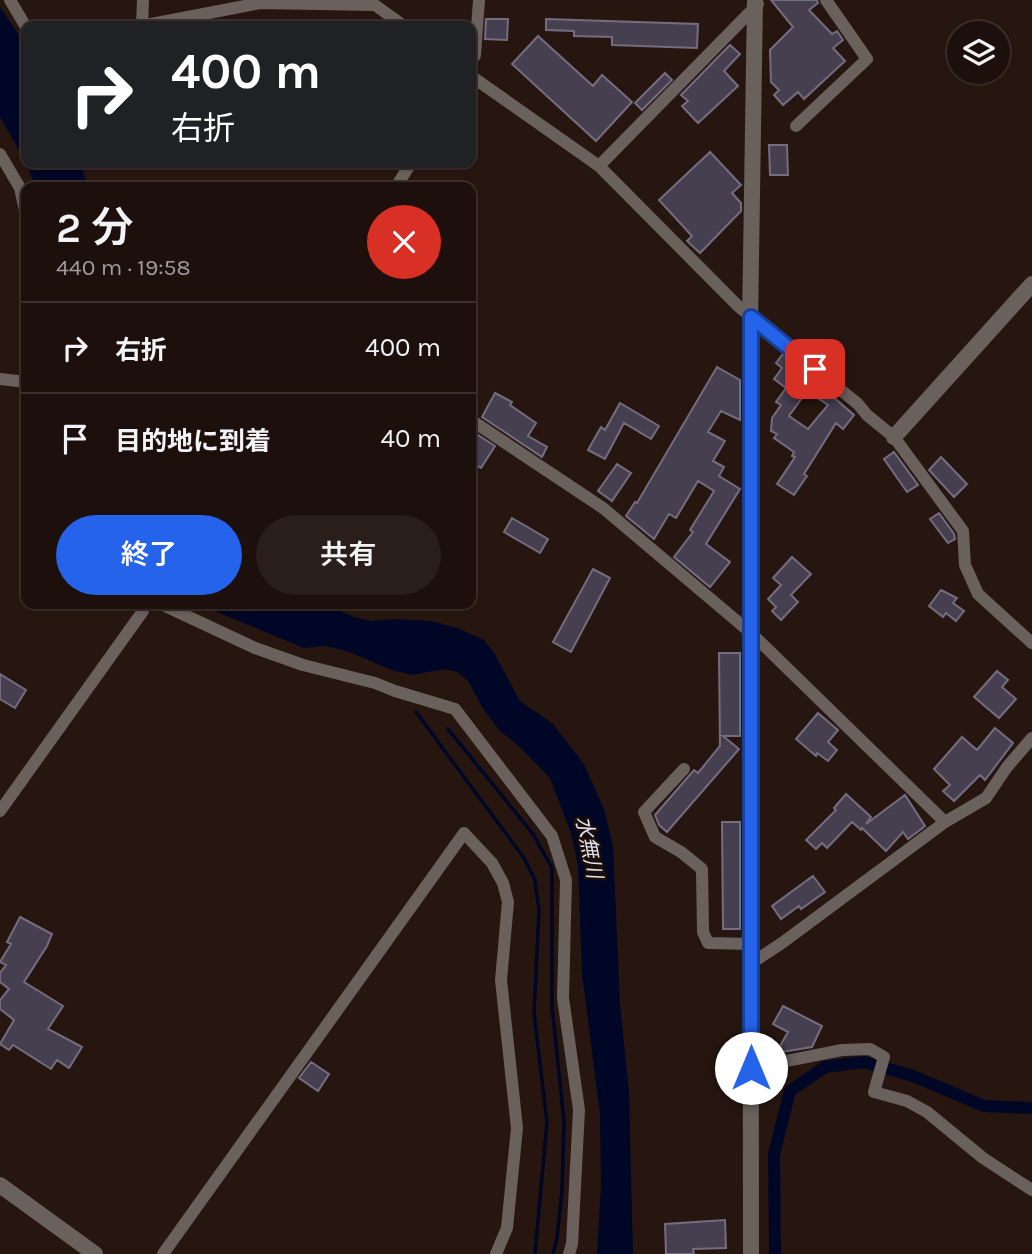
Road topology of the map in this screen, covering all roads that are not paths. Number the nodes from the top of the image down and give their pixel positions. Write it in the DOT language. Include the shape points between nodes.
graph roads {
  1 [pos="10,0"];
  2 [pos="143,0"];
  3 [pos="479,0"];
  4 [pos="826,0"];
  5 [pos="757,2"];
  6 [pos="22,21"];
  7 [pos="142,21"];
  8 [pos="168,21"];
  9 [pos="397,21"];
  10 [pos="476,41"];
  11 [pos="476,80"];
  12 [pos="796,126"];
  13 [pos="0,154"];
  14 [pos="599,166"];
  15 [pos="21,192"];
  16 [pos="1032,284"];
  17 [pos="751,317"];
  18 [pos="0,379"];
  19 [pos="21,381"];
  20 [pos="476,423"];
  21 [pos="894,437"];
  22 [pos="172,609"];
  23 [pos="143,611"];
  24 [pos="751,633"];
  25 [pos="1032,643"];
  26 [pos="1032,738"];
  27 [pos="684,769"];
  28 [pos="0,811"];
  29 [pos="945,822"];
  30 [pos="751,944"];
  31 [pos="750,964"];
  32 [pos="751,1068"];
  33 [pos="0,1185"];
  34 [pos="1032,1190"];
  35 [pos="94,1254"];
  36 [pos="163,1254"];
  37 [pos="496,1254"];
  38 [pos="569,1254"];
  39 [pos="751,1254"];
  1 -- 6 [label="street"];
  2 -- 7 [label="street"];
  3 -- 10 [label="street"];
  4 -- 12 [label="street" via="867,59"];
  5 -- 14 [label="street"];
  5 -- 17 [label="street"];
  8 -- 9 [label="street" via="260,3 375,5"];
  11 -- 14 [label="street"];
  13 -- 15 [label="street"];
  14 -- 17 [label="street"];
  16 -- 21 [label="street"];
  17 -- 21 [label="street"];
  17 -- 24 [label="street"];
  18 -- 19 [label="street"];
  20 -- 24 [label="street" via="603,508"];
  21 -- 25 [label="street" via="963,531 965,565 978,594"];
  22 -- 38 [label="street" via="303,665 455,709 552,836 566,880 563,998 579,1110"];
  23 -- 28 [label="street"];
  24 -- 29 [label="street"];
  24 -- 30 [label="street"];
  26 -- 29 [label="street" via="986,797"];
  27 -- 30 [label="street" via="644,811 655,837 702,869 702,932 708,943"];
  29 -- 31 [label="street"];
  30 -- 31 [label="street"];
  31 -- 32 [label="street"];
  32 -- 34 [label="street" via="870,1049 884,1057 874,1092 927,1112 983,1158"];
  32 -- 39 [label="street"];
  33 -- 35 [label="street"];
  36 -- 37 [label="street" via="464,833 492,863 508,902 501,980 517,1128 507,1228"];
}
